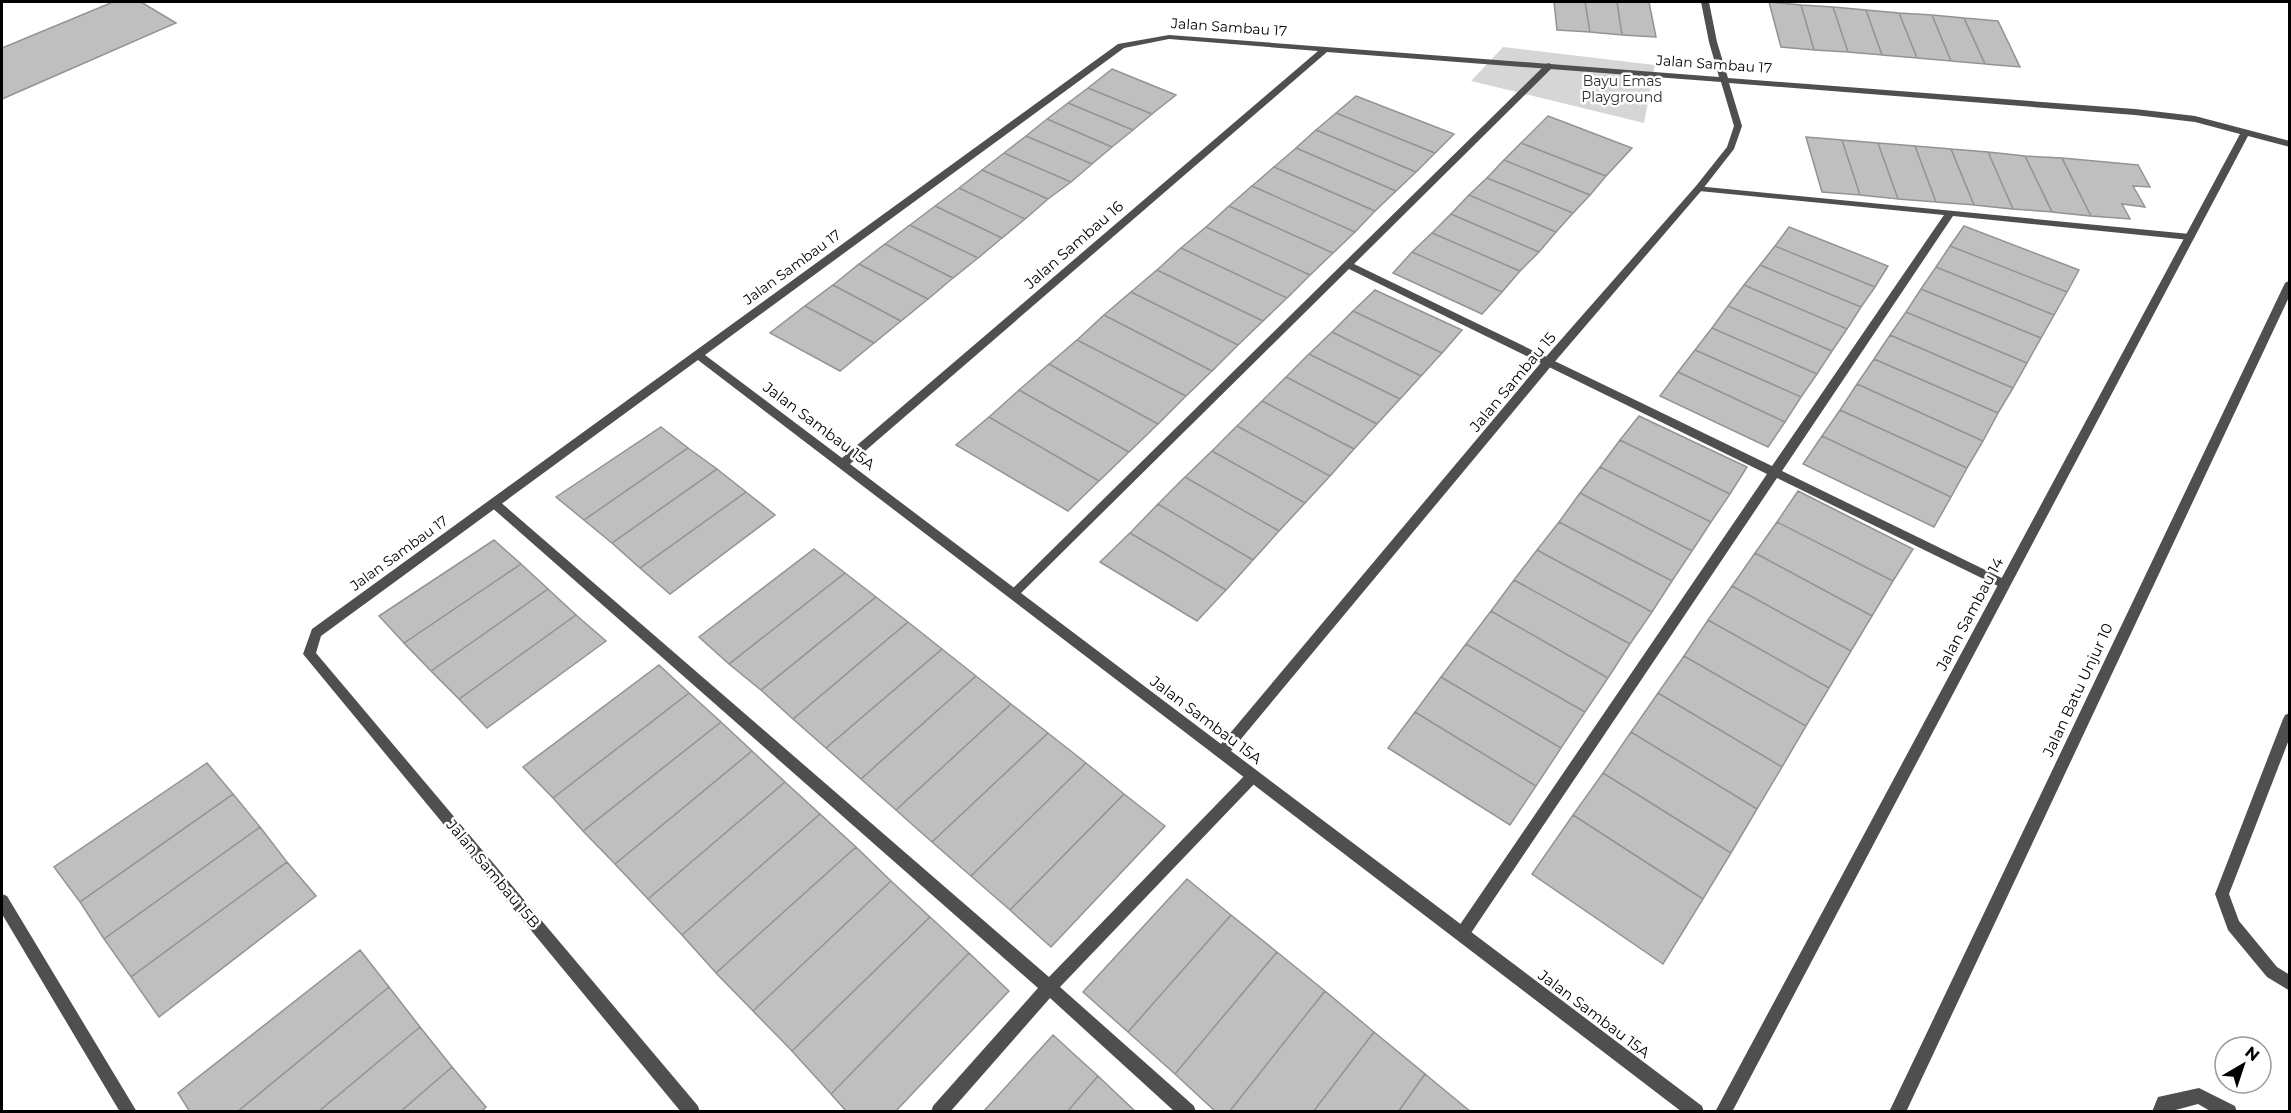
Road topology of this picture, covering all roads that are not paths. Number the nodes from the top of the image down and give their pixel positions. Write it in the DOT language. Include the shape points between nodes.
graph roads {
  1 [pos="1705,2"];
  2 [pos="1325,49"];
  3 [pos="1549,66"];
  4 [pos="1724,80"];
  5 [pos="2246,131"];
  6 [pos="2289,144"];
  7 [pos="1699,188"];
  8 [pos="1950,213"];
  9 [pos="2190,237"];
  10 [pos="1348,265"];
  11 [pos="2289,284"];
  12 [pos="698,355"];
  13 [pos="1548,362"];
  14 [pos="842,464"];
  15 [pos="1774,473"];
  16 [pos="494,503"];
  17 [pos="2004,584"];
  18 [pos="1013,594"];
  19 [pos="316,633"];
  20 [pos="2289,719"];
  21 [pos="1221,752"];
  22 [pos="1253,776"];
  23 [pos="2,901"];
  24 [pos="1461,934"];
  25 [pos="2289,984"];
  26 [pos="1049,987"];
  27 [pos="129,1112"];
  28 [pos="692,1112"];
  29 [pos="939,1112"];
  30 [pos="1188,1112"];
  31 [pos="1696,1112"];
  32 [pos="1723,1112"];
  33 [pos="1897,1112"];
  34 [pos="2160,1112"];
  35 [pos="2229,1112"];
  1 -- 4 [label="street, Jalan Sambau 15"];
  2 -- 3 [label="street, Jalan Sambau 17"];
  2 -- 12 [label="street, Jalan Sambau 17" via="1170,37 1121,46"];
  2 -- 14 [label="street, Jalan Sambau 16"];
  3 -- 4 [label="street, Jalan Sambau 17"];
  3 -- 10 [label="street"];
  4 -- 5 [label="street, Jalan Sambau 17" via="2135,111"];
  4 -- 7 [label="street, Jalan Sambau 15" via="1738,126 1731,147"];
  5 -- 6 [label="street, Jalan Sambau 17"];
  5 -- 9 [label="street, Jalan Sambau 14"];
  7 -- 8 [label="street"];
  7 -- 13 [label="street, Jalan Sambau 15"];
  8 -- 9 [label="street"];
  8 -- 15 [label="street"];
  9 -- 17 [label="street, Jalan Sambau 14"];
  10 -- 13 [label="street"];
  10 -- 18 [label="street"];
  11 -- 33 [label="street, Jalan Batu Unjur 10"];
  12 -- 14 [label="street, Jalan Sambau 15A"];
  12 -- 16 [label="street, Jalan Sambau 17"];
  13 -- 15 [label="street"];
  13 -- 21 [label="street, Jalan Sambau 15"];
  14 -- 18 [label="street, Jalan Sambau 15A"];
  15 -- 17 [label="street"];
  15 -- 24 [label="street"];
  16 -- 19 [label="street, Jalan Sambau 17"];
  16 -- 26 [label="street"];
  17 -- 32 [label="street, Jalan Sambau 14"];
  18 -- 21 [label="street, Jalan Sambau 15A"];
  19 -- 28 [label="street, Jalan Sambau 15B" via="309,654"];
  20 -- 25 [label="street" via="2222,894 2233,925 2272,972"];
  21 -- 22 [label="street, Jalan Sambau 15A"];
  22 -- 24 [label="street, Jalan Sambau 15A"];
  22 -- 26 [label="street"];
  23 -- 27 [label="street"];
  24 -- 31 [label="street, Jalan Sambau 15A"];
  26 -- 29 [label="street"];
  26 -- 30 [label="street"];
  34 -- 35 [label="street" via="2163,1103 2199,1095"];
}
